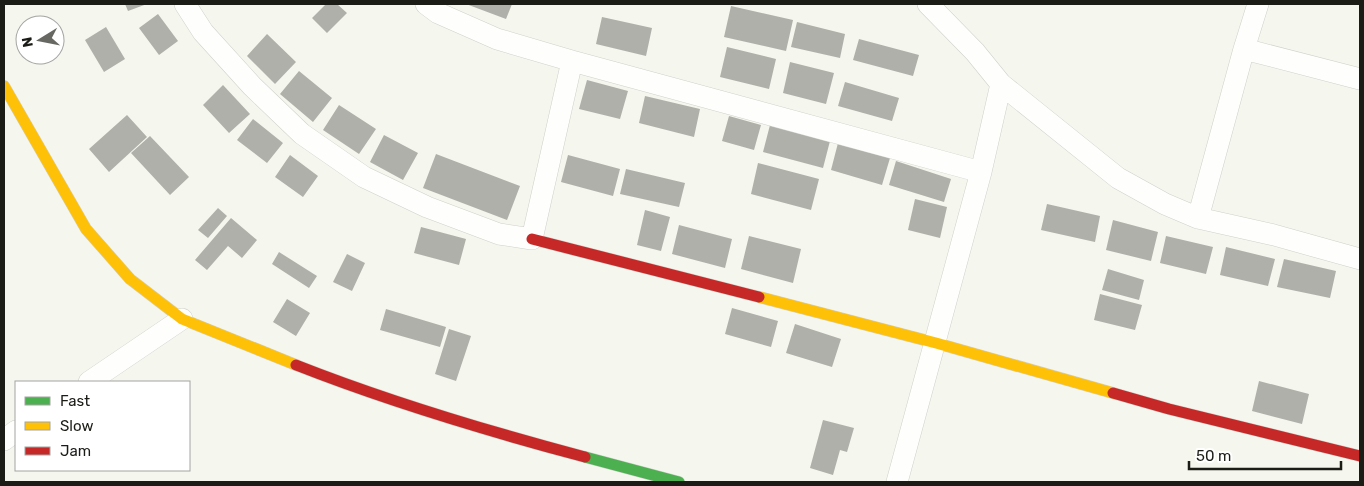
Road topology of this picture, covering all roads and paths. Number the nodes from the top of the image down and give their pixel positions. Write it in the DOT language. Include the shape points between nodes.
graph roads {
  1 [pos="186,4"];
  2 [pos="426,4"];
  3 [pos="928,4"];
  4 [pos="1258,4"];
  5 [pos="1244,49"];
  6 [pos="572,61"];
  7 [pos="1360,79"];
  8 [pos="1001,84"];
  9 [pos="4,86"];
  10 [pos="981,172"];
  11 [pos="1198,218"];
  12 [pos="532,239"];
  13 [pos="1360,259"];
  14 [pos="182,319"];
  15 [pos="936,343"];
  16 [pos="90,381"];
  17 [pos="15,432"];
  18 [pos="4,440"];
  19 [pos="1360,456"];
  20 [pos="679,482"];
  21 [pos="897,482"];
  1 -- 12 [label="street" via="203,32 252,86 302,134 364,177 427,207 499,234"];
  2 -- 6 [label="street" via="438,13 497,39"];
  3 -- 8 [label="street"];
  4 -- 5 [label="street"];
  5 -- 7 [label="street"];
  5 -- 11 [label="street"];
  6 -- 10 [label="street"];
  6 -- 12 [label="street"];
  8 -- 10 [label="street"];
  8 -- 11 [label="street" via="1118,178"];
  9 -- 14 [label="street" via="86,229 130,279"];
  10 -- 15 [label="street"];
  11 -- 13 [label="street"];
  12 -- 15 [label="street"];
  14 -- 16 [label="street"];
  14 -- 20 [label="street" via="337,381 491,432"];
  15 -- 19 [label="street" via="1169,409"];
  15 -- 21 [label="street"];
  17 -- 18 [label="street"];
}
